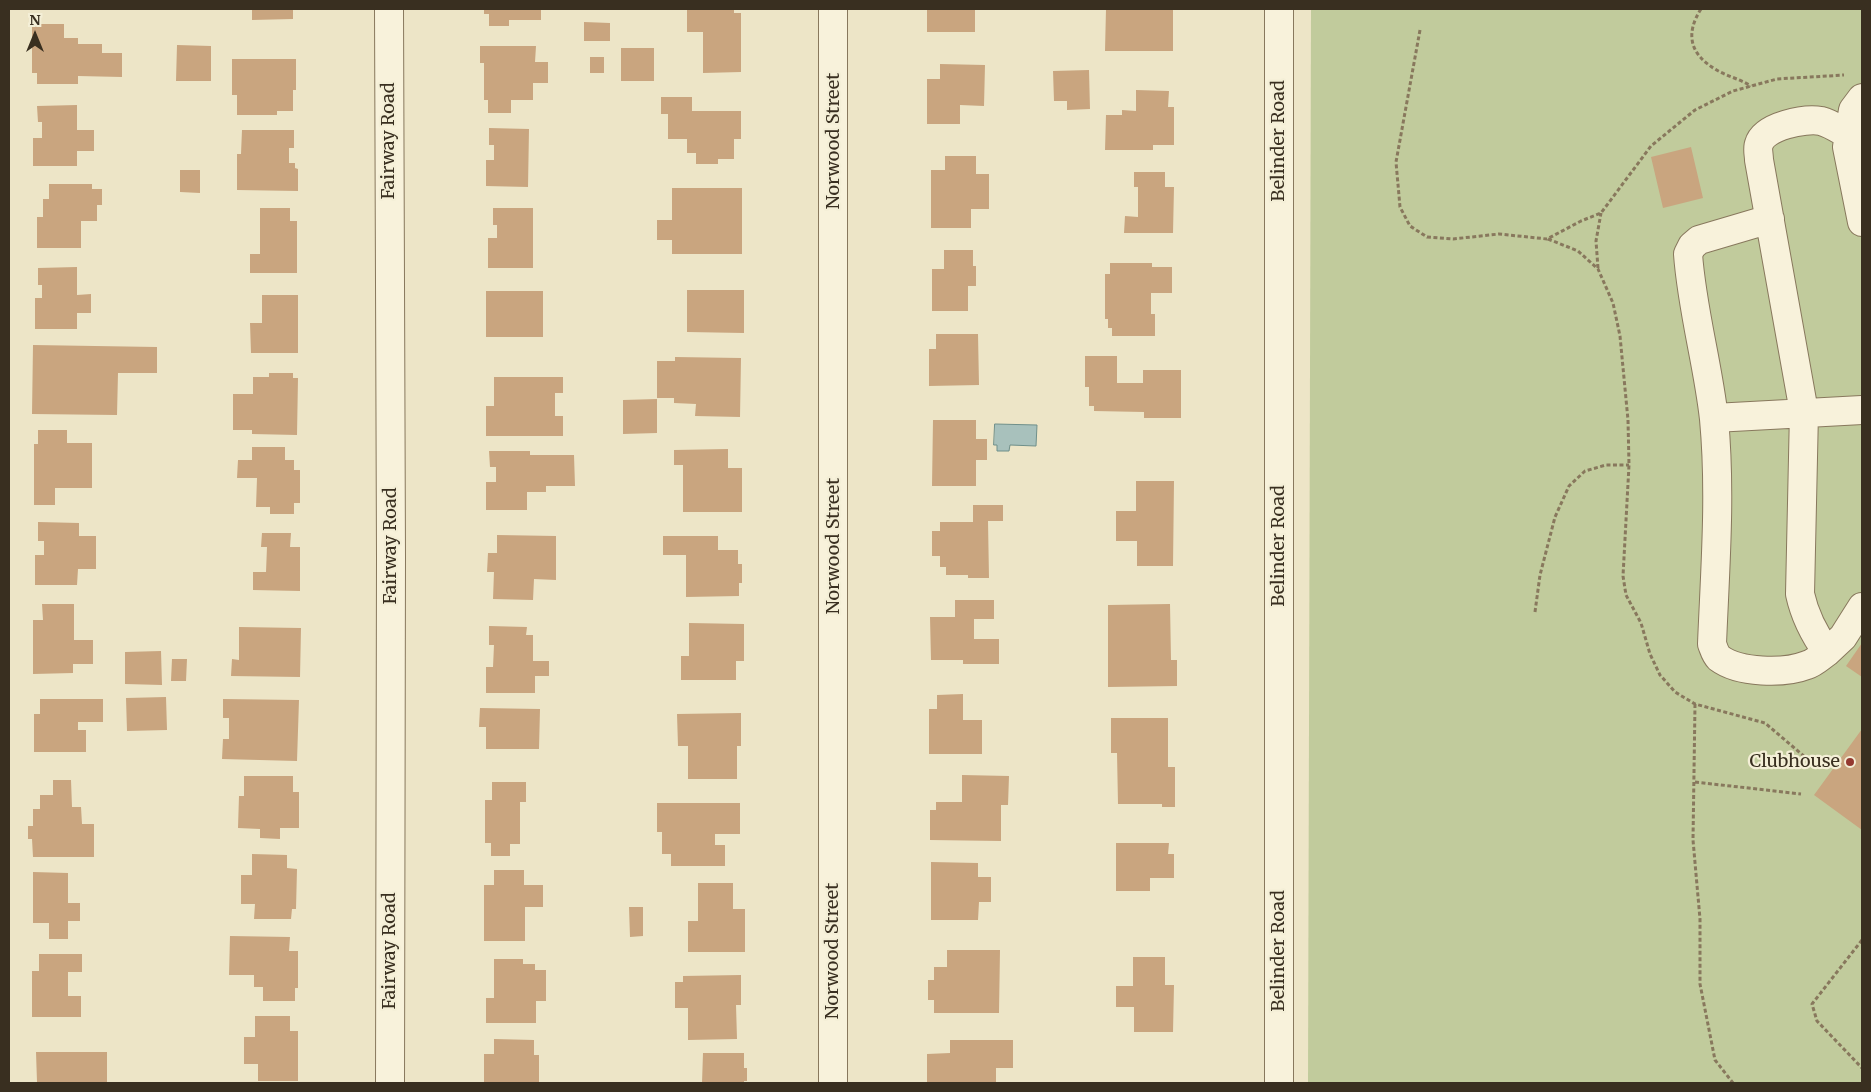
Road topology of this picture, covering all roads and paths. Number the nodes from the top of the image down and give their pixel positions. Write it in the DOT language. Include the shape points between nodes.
graph roads {
  1 [pos="389,9"];
  2 [pos="834,9"];
  3 [pos="1278,9"];
  4 [pos="1701,9"];
  5 [pos="1420,30"];
  6 [pos="1848,75"];
  7 [pos="1751,86"];
  8 [pos="1862,98"];
  9 [pos="1849,135"];
  10 [pos="1601,213"];
  11 [pos="1770,220"];
  12 [pos="1862,222"];
  13 [pos="1547,239"];
  14 [pos="1598,269"];
  15 [pos="1862,410"];
  16 [pos="1804,412"];
  17 [pos="1714,418"];
  18 [pos="1629,465"];
  19 [pos="1862,607"];
  20 [pos="1535,612"];
  21 [pos="1827,652"];
  22 [pos="1695,704"];
  23 [pos="1805,757"];
  24 [pos="1694,782"];
  25 [pos="1801,794"];
  26 [pos="1862,940"];
  27 [pos="1862,1068"];
  28 [pos="390,1083"];
  29 [pos="833,1083"];
  30 [pos="1279,1083"];
  31 [pos="1733,1083"];
  1 -- 28 [label="street, Fairway Road"];
  2 -- 29 [label="street, Norwood Street"];
  3 -- 30 [label="street, Belinder Road"];
  4 -- 7 [label="path" via="1692,32 1692,43 1698,56 1716,70"];
  5 -- 13 [label="path" via="1396,162 1400,207 1410,226 1427,237 1453,239 1499,234"];
  6 -- 7 [label="path" via="1777,79"];
  7 -- 10 [label="path" via="1695,110 1651,146"];
  8 -- 9 [label="street" via="1853,110"];
  9 -- 11 [label="street" via="1823,122 1811,120 1796,121 1765,134 1758,144"];
  9 -- 12 [label="street" via="1847,147"];
  10 -- 13 [label="path"];
  10 -- 14 [label="path" via="1596,241"];
  11 -- 16 [label="street"];
  11 -- 17 [label="street" via="1699,240 1688,254"];
  13 -- 14 [label="path" via="1578,251"];
  14 -- 18 [label="path" via="1613,303 1620,336"];
  15 -- 16 [label="street"];
  16 -- 17 [label="street"];
  16 -- 21 [label="street" via="1800,594 1805,615"];
  17 -- 21 [label="street" via="1717,521 1712,644 1715,653 1734,665 1773,671 1808,665"];
  18 -- 20 [label="path" via="1606,465 1586,471 1569,486 1555,517 1540,575"];
  18 -- 22 [label="path" via="1623,576 1626,596 1641,624 1660,676 1675,692"];
  19 -- 21 [label="street" via="1843,637"];
  22 -- 23 [label="path" via="1765,723"];
  22 -- 24 [label="path"];
  24 -- 25 [label="path"];
  24 -- 31 [label="path" via="1693,840 1700,919 1700,984 1715,1060"];
  26 -- 27 [label="path" via="1812,1004 1817,1022"];
}
